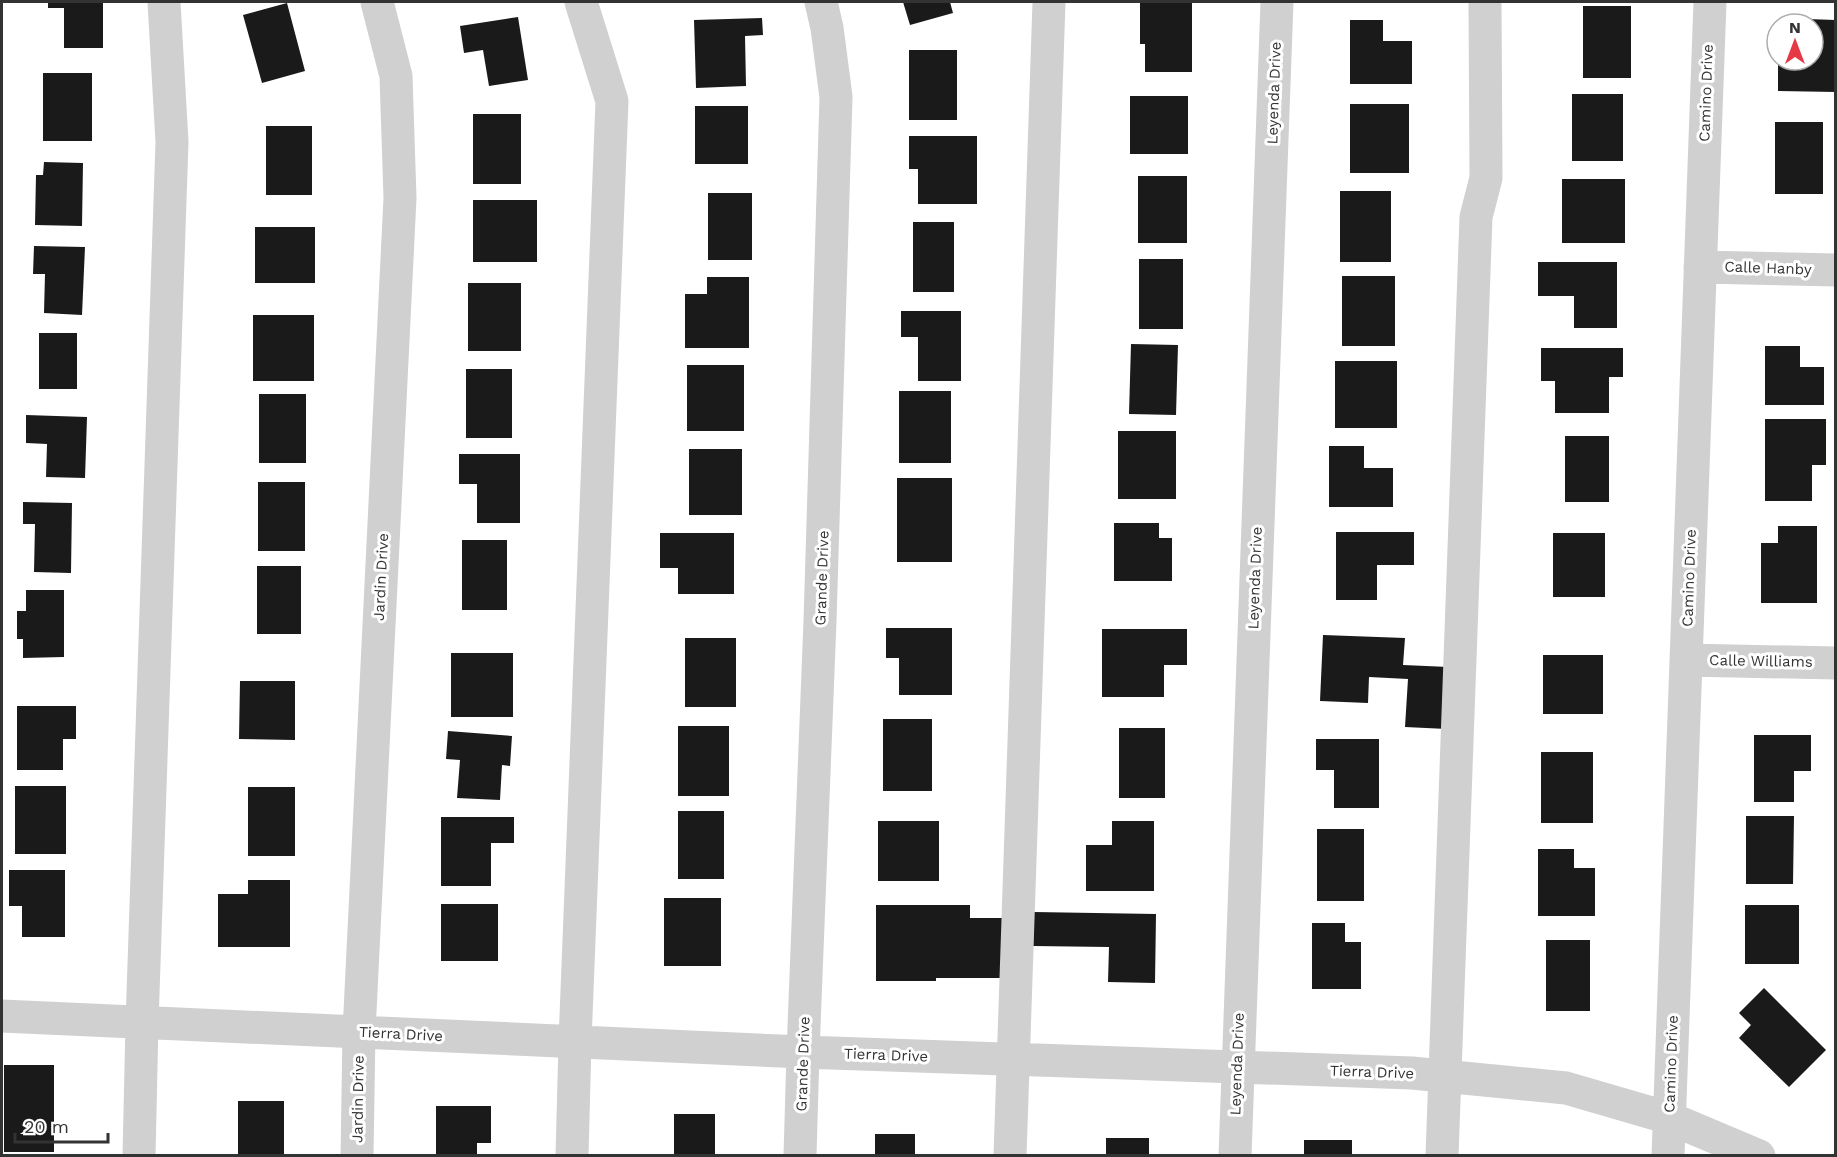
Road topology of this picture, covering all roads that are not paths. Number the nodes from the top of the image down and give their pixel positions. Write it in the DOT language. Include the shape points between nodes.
graph roads {
  1 [pos="164,2"];
  2 [pos="377,2"];
  3 [pos="580,2"];
  4 [pos="821,2"];
  5 [pos="1049,2"];
  6 [pos="1277,2"];
  7 [pos="1485,2"];
  8 [pos="1710,2"];
  9 [pos="1700,267"];
  10 [pos="1836,270"];
  11 [pos="1686,660"];
  12 [pos="1836,663"];
  13 [pos="2,1016"];
  14 [pos="142,1023"];
  15 [pos="359,1032"];
  16 [pos="575,1042"];
  17 [pos="803,1052"];
  18 [pos="1012,1060"];
  19 [pos="1237,1068"];
  20 [pos="1444,1076"];
  21 [pos="1669,1118"];
  22 [pos="140,1155"];
  23 [pos="357,1155"];
  24 [pos="573,1155"];
  25 [pos="800,1155"];
  26 [pos="1010,1155"];
  27 [pos="1235,1155"];
  28 [pos="1442,1155"];
  29 [pos="1668,1155"];
  30 [pos="1759,1155"];
  1 -- 14 [label="street" via="172,142"];
  2 -- 15 [label="street, Jardin Drive" via="396,76 399,198"];
  3 -- 16 [label="street" via="612,101"];
  4 -- 17 [label="street, Grande Drive" via="836,97"];
  5 -- 18 [label="street"];
  6 -- 19 [label="street, Leyenda Drive"];
  7 -- 20 [label="street" via="1486,178 1476,217"];
  8 -- 9 [label="street, Camino Drive"];
  9 -- 10 [label="street, Calle Hanby"];
  9 -- 11 [label="street, Camino Drive"];
  11 -- 12 [label="street, Calle Williams"];
  11 -- 21 [label="street, Camino Drive"];
  13 -- 14 [label="street, Tierra Drive"];
  14 -- 15 [label="street, Tierra Drive"];
  14 -- 22 [label="street"];
  15 -- 16 [label="street, Tierra Drive"];
  15 -- 23 [label="street, Jardin Drive"];
  16 -- 17 [label="street, Tierra Drive"];
  16 -- 24 [label="street"];
  17 -- 18 [label="street, Tierra Drive"];
  17 -- 25 [label="street, Grande Drive"];
  18 -- 19 [label="street, Tierra Drive"];
  18 -- 26 [label="street"];
  19 -- 20 [label="street, Tierra Drive"];
  19 -- 27 [label="street, Leyenda Drive"];
  20 -- 21 [label="street, Tierra Drive" via="1566,1088"];
  20 -- 28 [label="street"];
  21 -- 29 [label="street, Camino Drive"];
  21 -- 30 [label="street, Tierra Drive"];
}
